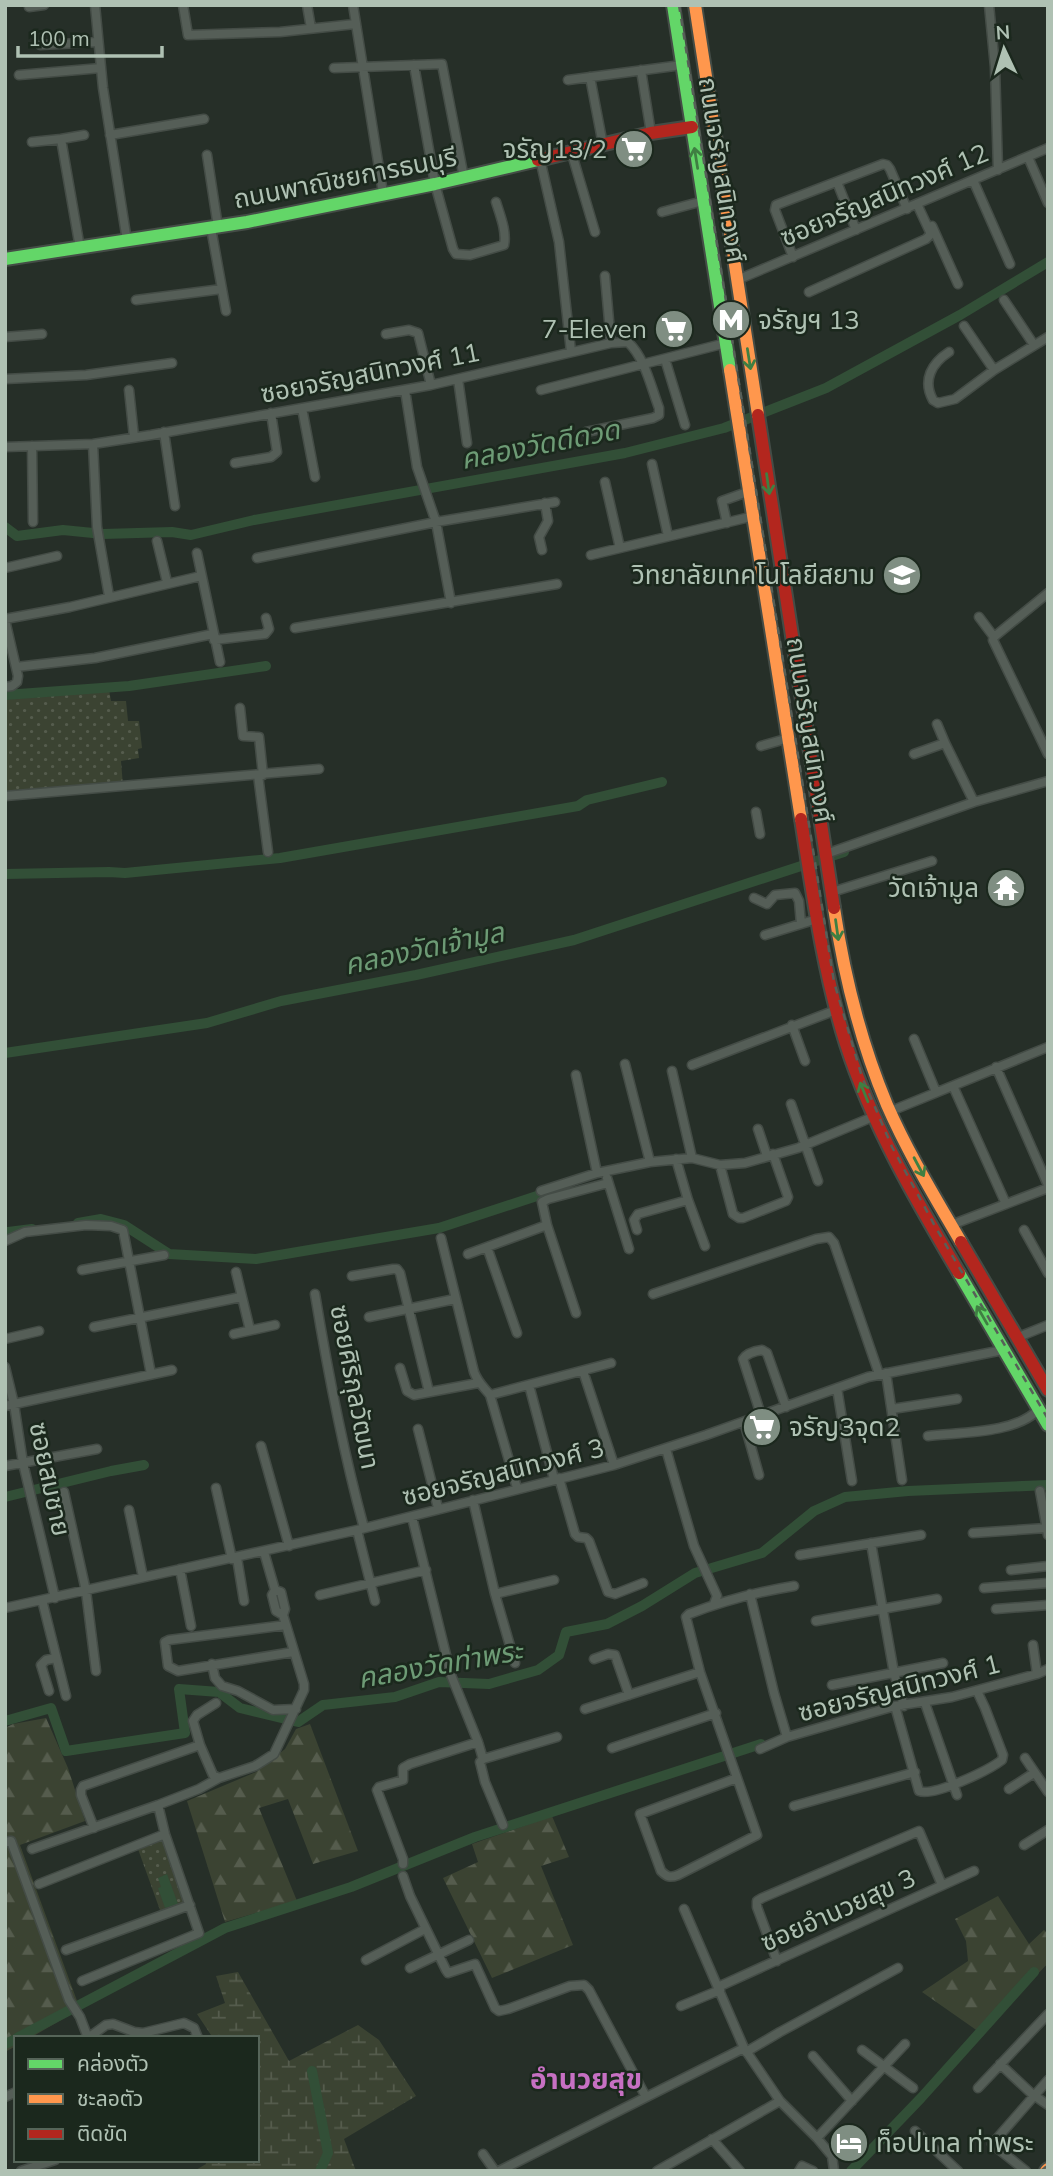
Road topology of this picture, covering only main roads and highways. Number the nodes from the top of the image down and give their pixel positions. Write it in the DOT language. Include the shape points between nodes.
graph roads {
  1 [pos="673,5"];
  2 [pos="695,5"];
  3 [pos="692,127"];
  4 [pos="5,259"];
  5 [pos="805,718"];
  6 [pos="786,721"];
  7 [pos="854,1005"];
  8 [pos="836,1010"];
  9 [pos="1048,1390"];
  10 [pos="1044,1420"];
  1 -- 3 [label="main road, ถนนจรัญสนิทวงศ์"];
  2 -- 5 [label="main road, ถนนจรัญสนิทวงศ์, one-way"];
  3 -- 4 [label="main road, ถนนพาณิชยการธนบุรี" via="214,227"];
  6 -- 3 [label="main road, ถนนจรัญสนิทวงศ์, one-way"];
  5 -- 6 [label="main road"];
  5 -- 7 [label="main road, ถนนจรัญสนิทวงศ์, one-way" via="840,949"];
  6 -- 8 [label="main road, ถนนจรัญสนิทวงศ์" via="822,952"];
  7 -- 8 [label="main road"];
  7 -- 9 [label="main road, ถนนจรัญสนิทวงศ์, one-way" via="891,1111 951,1225"];
  10 -- 8 [label="main road, ถนนจรัญสนิทวงศ์, one-way" via="913,1195 875,1116"];
}
